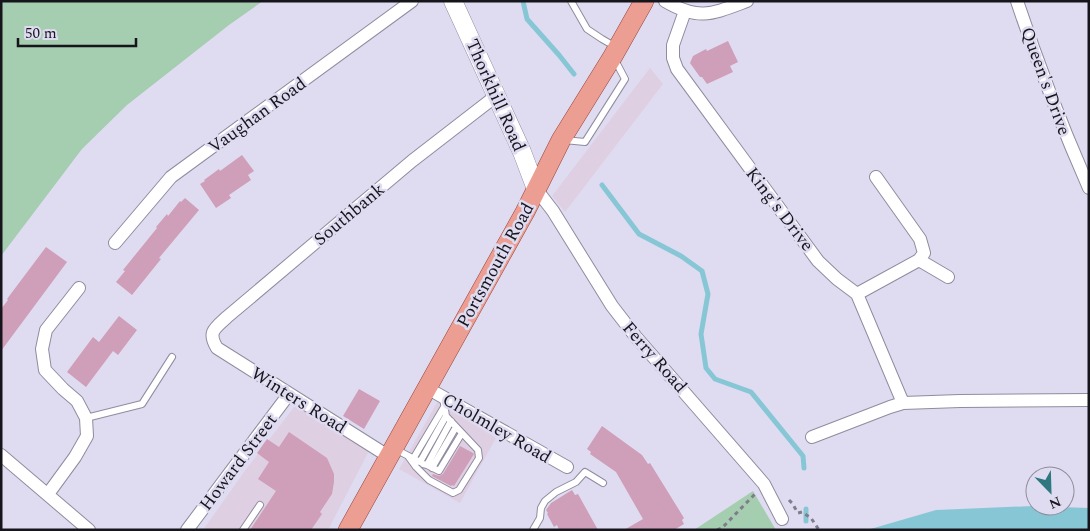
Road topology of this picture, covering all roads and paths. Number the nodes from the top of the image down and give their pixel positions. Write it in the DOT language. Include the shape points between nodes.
graph roads {
  1 [pos="412,1"];
  2 [pos="453,1"];
  3 [pos="571,1"];
  4 [pos="644,1"];
  5 [pos="665,1"];
  6 [pos="747,1"];
  7 [pos="1017,1"];
  8 [pos="684,11"];
  9 [pos="616,52"];
  10 [pos="496,96"];
  11 [pos="876,177"];
  12 [pos="1089,188"];
  13 [pos="536,190"];
  14 [pos="115,243"];
  15 [pos="919,260"];
  16 [pos="948,277"];
  17 [pos="79,288"];
  18 [pos="857,294"];
  19 [pos="212,341"];
  20 [pos="172,357"];
  21 [pos="289,394"];
  22 [pos="438,397"];
  23 [pos="1089,400"];
  24 [pos="903,403"];
  25 [pos="86,418"];
  26 [pos="449,419"];
  27 [pos="456,427"];
  28 [pos="462,433"];
  29 [pos="812,436"];
  30 [pos="400,454"];
  31 [pos="1,455"];
  32 [pos="420,462"];
  33 [pos="430,467"];
  34 [pos="567,468"];
  35 [pos="603,483"];
  36 [pos="764,484"];
  37 [pos="48,494"];
  38 [pos="260,505"];
  39 [pos="802,512"];
  40 [pos="782,519"];
  41 [pos="89,530"];
  42 [pos="187,530"];
  43 [pos="243,530"];
  44 [pos="348,530"];
  45 [pos="533,530"];
  46 [pos="717,530"];
  47 [pos="819,530"];
  1 -- 14 [label="street, Vaughan Road" via="171,177"];
  2 -- 10 [label="street, Thorkhill Road"];
  3 -- 9 [label="lane" via="587,29"];
  4 -- 9 [label="main road, Portsmouth Road"];
  5 -- 8 [label="street"];
  6 -- 8 [label="street" via="708,13"];
  7 -- 12 [label="street, Queen's Drive"];
  8 -- 18 [label="street, King's Drive" via="673,45 677,69 818,261"];
  9 -- 13 [label="main road, Portsmouth Road" via="561,140"];
  10 -- 13 [label="street, Thorkhill Road"];
  10 -- 19 [label="street, Southbank" via="412,161 227,316 214,329"];
  11 -- 15 [label="street" via="920,239 924,253"];
  13 -- 22 [label="main road, Portsmouth Road"];
  13 -- 36 [label="street, Ferry Road" via="636,337"];
  15 -- 16 [label="street"];
  15 -- 18 [label="street"];
  17 -- 25 [label="street" via="46,330 42,350 46,370 76,401"];
  18 -- 24 [label="street"];
  19 -- 21 [label="street, Winters Road" via="217,348"];
  20 -- 25 [label="lane" via="142,404"];
  21 -- 30 [label="street, Winters Road"];
  21 -- 42 [label="street, Howard Street"];
  22 -- 26 [label="lane"];
  22 -- 30 [label="main road, Portsmouth Road"];
  22 -- 30 [label="lane"];
  22 -- 34 [label="street, Cholmley Road"];
  23 -- 24 [label="street"];
  24 -- 29 [label="street"];
  25 -- 37 [label="street" via="87,436"];
  26 -- 27 [label="lane"];
  26 -- 32 [label="lane"];
  26 -- 33 [label="lane"];
  27 -- 28 [label="lane"];
  27 -- 33 [label="lane"];
  28 -- 30 [label="lane" via="478,450 479,458 459,490 453,493 429,480"];
  28 -- 33 [label="lane" via="439,471"];
  30 -- 32 [label="lane"];
  30 -- 44 [label="main road, Portsmouth Road"];
  31 -- 37 [label="street"];
  32 -- 33 [label="lane"];
  35 -- 45 [label="lane" via="584,472 576,482 545,501"];
  36 -- 40 [label="street, Ferry Road"];
  36 -- 46 [label="path"];
  37 -- 41 [label="street"];
  38 -- 43 [label="lane"];
  39 -- 47 [label="path"];
}
